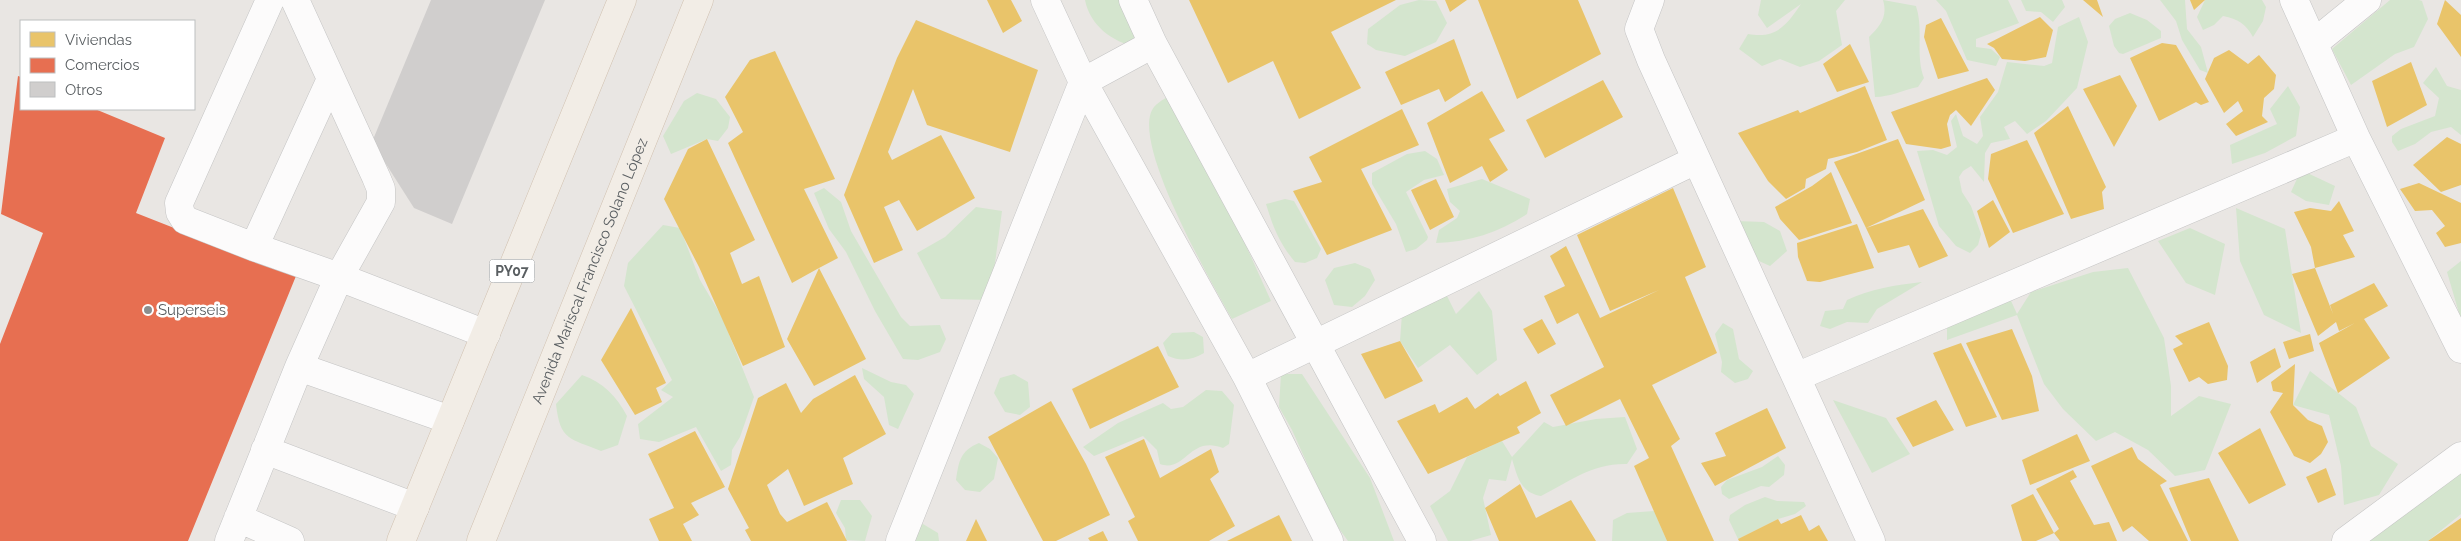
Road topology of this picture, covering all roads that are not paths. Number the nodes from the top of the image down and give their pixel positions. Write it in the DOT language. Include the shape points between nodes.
graph roads {
  1 [pos="270,0"];
  2 [pos="295,0"];
  3 [pos="622,0"];
  4 [pos="699,0"];
  5 [pos="1045,0"];
  6 [pos="1133,0"];
  7 [pos="1650,0"];
  8 [pos="2294,0"];
  9 [pos="2367,0"];
  10 [pos="2314,43"];
  11 [pos="1153,44"];
  12 [pos="331,78"];
  13 [pos="1083,82"];
  14 [pos="2356,138"];
  15 [pos="1696,160"];
  16 [pos="254,247"];
  17 [pos="339,277"];
  18 [pos="486,334"];
  19 [pos="1316,343"];
  20 [pos="2461,348"];
  21 [pos="299,367"];
  22 [pos="1247,377"];
  23 [pos="1796,377"];
  24 [pos="450,420"];
  25 [pos="265,450"];
  26 [pos="2461,456"];
  27 [pos="415,506"];
  28 [pos="233,530"];
  29 [pos="290,541"];
  30 [pos="401,541"];
  31 [pos="481,541"];
  32 [pos="900,541"];
  33 [pos="1329,541"];
  34 [pos="1422,541"];
  35 [pos="1871,541"];
  36 [pos="2346,541"];
  1 -- 16 [label="street" via="179,203 185,220"];
  2 -- 12 [label="street"];
  3 -- 18 [label="main road, PY07"];
  4 -- 31 [label="main road, Avenida Mariscal Francisco Solano López"];
  5 -- 13 [label="street"];
  6 -- 11 [label="street"];
  7 -- 15 [label="street" via="1639,28"];
  8 -- 10 [label="street"];
  9 -- 10 [label="street"];
  10 -- 14 [label="street"];
  11 -- 13 [label="street"];
  11 -- 19 [label="street"];
  12 -- 16 [label="street"];
  12 -- 17 [label="street" via="381,189 381,202"];
  13 -- 22 [label="street"];
  13 -- 32 [label="street"];
  14 -- 20 [label="street"];
  14 -- 23 [label="street"];
  15 -- 19 [label="street"];
  15 -- 23 [label="street"];
  16 -- 17 [label="street"];
  17 -- 18 [label="street"];
  17 -- 21 [label="street"];
  18 -- 24 [label="main road, PY07"];
  19 -- 22 [label="street"];
  19 -- 34 [label="street"];
  21 -- 24 [label="street"];
  21 -- 25 [label="street"];
  22 -- 33 [label="street"];
  23 -- 35 [label="street"];
  24 -- 27 [label="main road, PY07"];
  25 -- 27 [label="street"];
  25 -- 28 [label="street"];
  26 -- 36 [label="street"];
  27 -- 30 [label="main road, PY07"];
  28 -- 29 [label="street"];
}
